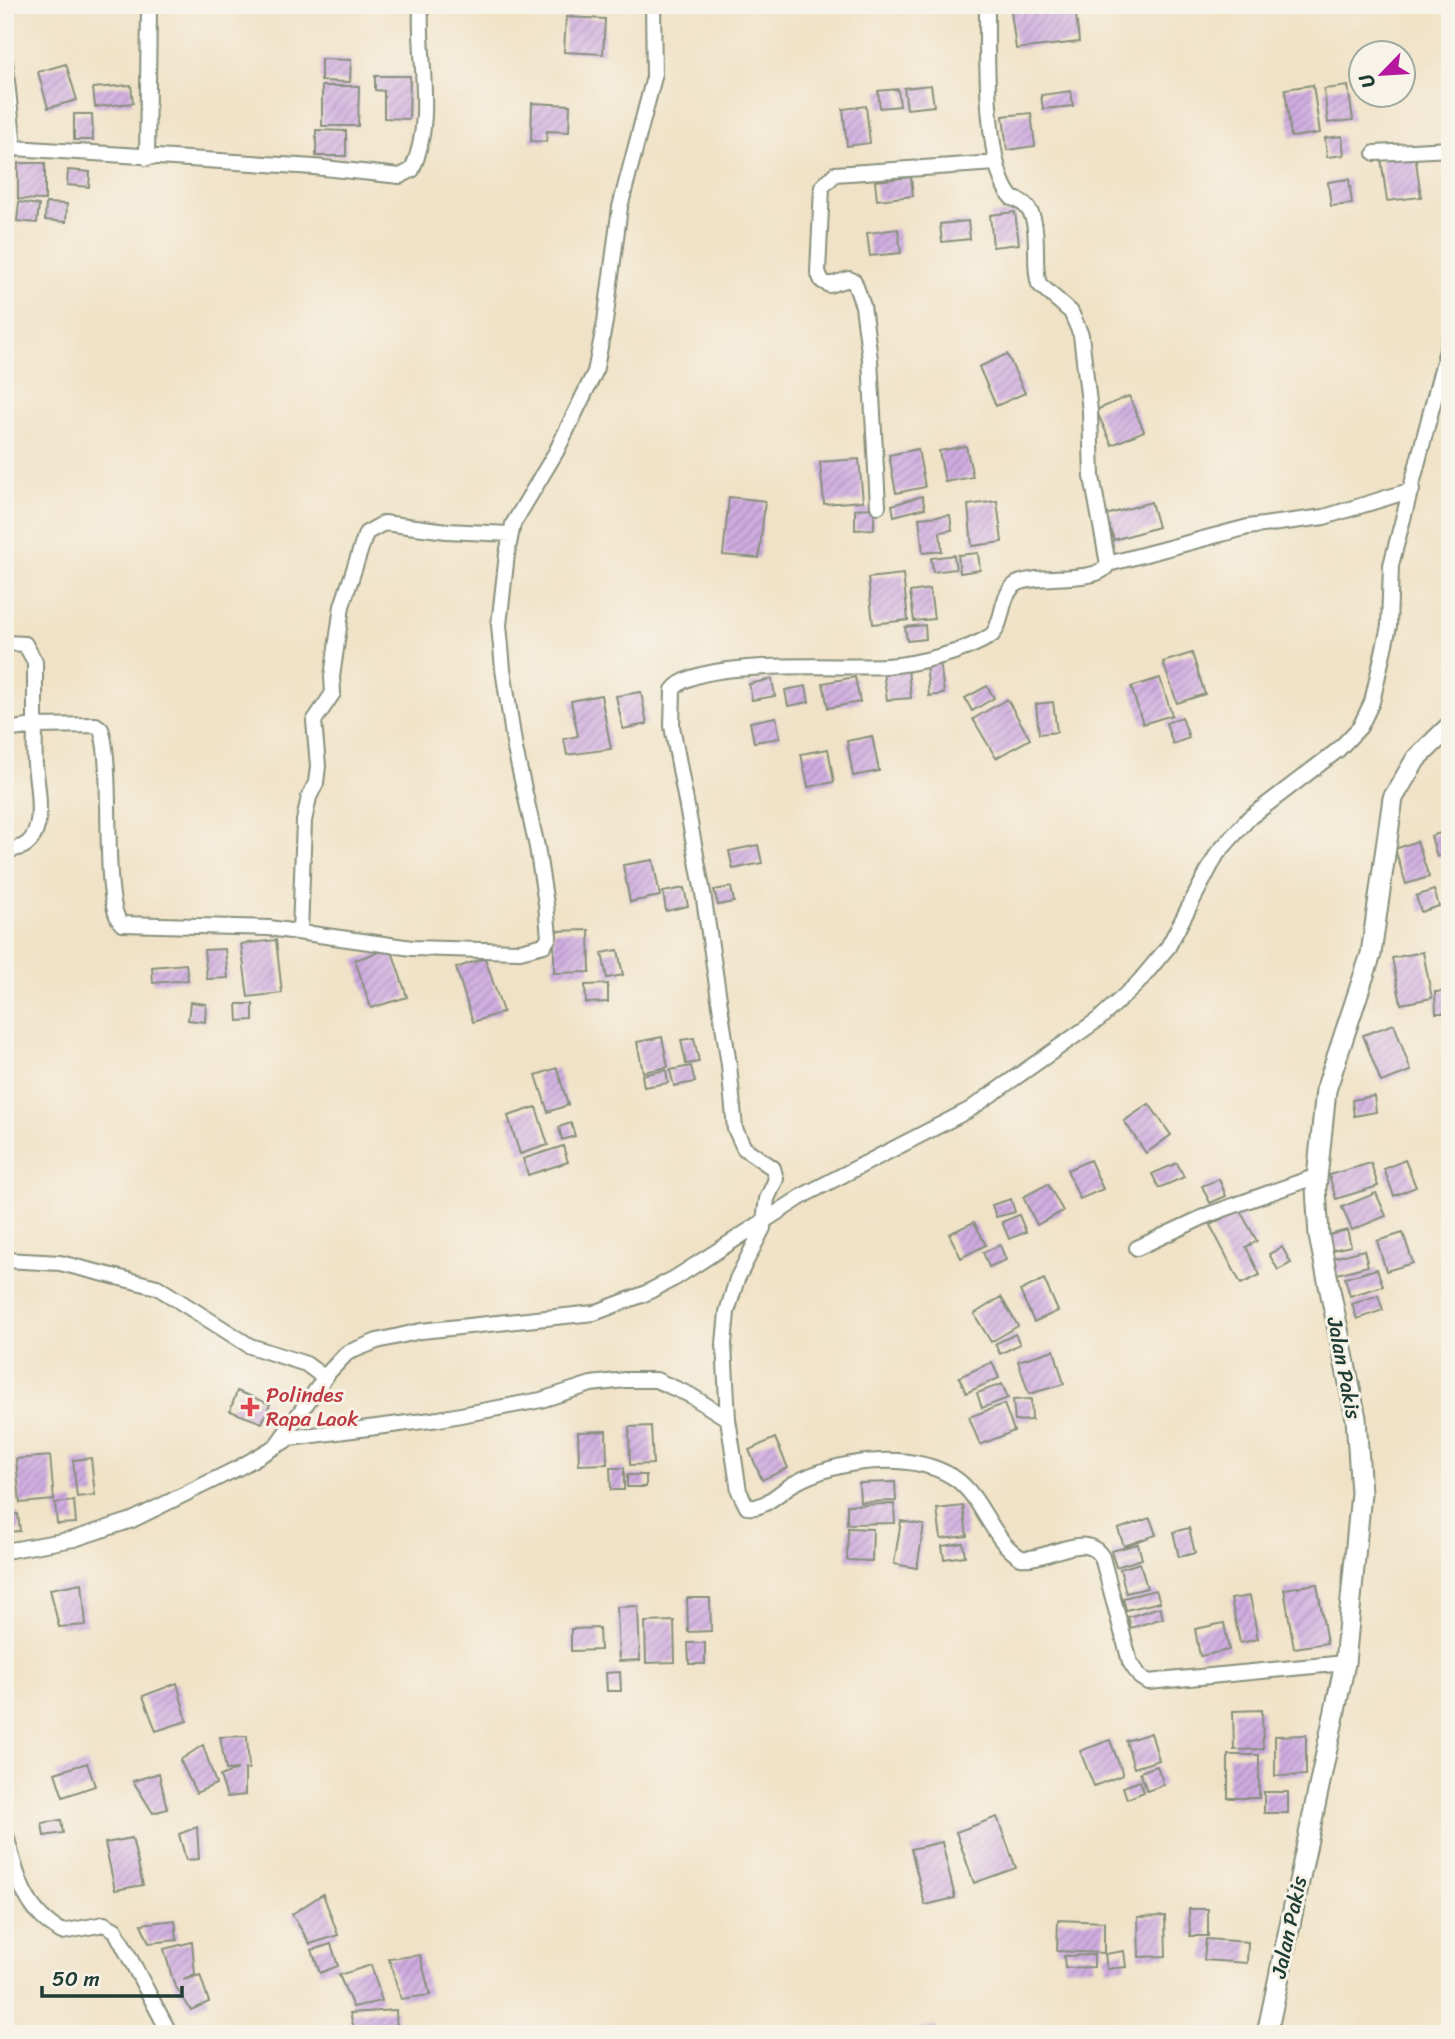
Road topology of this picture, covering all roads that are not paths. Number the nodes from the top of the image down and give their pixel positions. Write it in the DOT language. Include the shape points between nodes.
graph roads {
  1 [pos="421,5"];
  2 [pos="653,5"];
  3 [pos="987,5"];
  4 [pos="149,11"];
  5 [pos="5,62"];
  6 [pos="1450,149"];
  7 [pos="1376,153"];
  8 [pos="10,154"];
  9 [pos="147,158"];
  10 [pos="996,163"];
  11 [pos="1450,338"];
  12 [pos="1412,490"];
  13 [pos="878,506"];
  14 [pos="510,534"];
  15 [pos="1108,564"];
  16 [pos="5,643"];
  17 [pos="36,726"];
  18 [pos="1450,726"];
  19 [pos="5,730"];
  20 [pos="5,849"];
  21 [pos="300,932"];
  22 [pos="1317,1176"];
  23 [pos="764,1221"];
  24 [pos="1138,1248"];
  25 [pos="5,1260"];
  26 [pos="326,1378"];
  27 [pos="728,1419"];
  28 [pos="278,1443"];
  29 [pos="5,1551"];
  30 [pos="1345,1663"];
  31 [pos="5,1831"];
  32 [pos="170,2034"];
  33 [pos="1267,2034"];
  1 -- 9 [label="street" via="419,41 425,100 420,141 408,173"];
  2 -- 14 [label="street" via="654,77 620,206 595,372"];
  3 -- 10 [label="street" via="986,54"];
  4 -- 9 [label="street"];
  5 -- 8 [label="street"];
  6 -- 7 [label="street"];
  8 -- 9 [label="street"];
  10 -- 13 [label="street" via="835,174 822,187 818,272 829,285 854,281 863,306"];
  10 -- 15 [label="street" via="1003,189 1033,213 1039,284 1071,312 1081,335 1092,477"];
  11 -- 12 [label="street"];
  12 -- 15 [label="street" via="1324,517 1248,527"];
  12 -- 23 [label="street" via="1391,565 1389,626 1380,671 1360,727 1338,750 1249,818 1217,854 1168,947 1137,984 1099,1019 969,1110 806,1194"];
  14 -- 21 [label="street" via="384,523 366,533 342,606 333,693 314,721 316,783 304,821"];
  14 -- 21 [label="street" via="499,625 515,749 546,904 547,941 520,951 412,948"];
  15 -- 23 [label="street" via="1100,572 1017,584 1008,593 992,635 925,660 885,666 799,664 710,673 683,680 673,691 672,726 703,892 735,1129 744,1148 776,1173"];
  16 -- 17 [label="street" via="25,644 35,662"];
  17 -- 19 [label="street"];
  17 -- 20 [label="street" via="38,827 28,844"];
  17 -- 21 [label="street" via="85,723 101,729 111,831 110,901 119,921"];
  18 -- 22 [label="street, Jalan Pakis" via="1416,759 1393,798 1373,942 1326,1090"];
  22 -- 24 [label="street" via="1172,1230"];
  22 -- 30 [label="street, Jalan Pakis" via="1320,1236 1356,1418 1361,1493"];
  23 -- 26 [label="street" via="675,1278 594,1313 421,1331 377,1341 347,1353"];
  23 -- 27 [label="street" via="727,1312"];
  25 -- 26 [label="street" via="60,1263 157,1287 250,1346 306,1364"];
  26 -- 28 [label="street"];
  27 -- 28 [label="street" via="656,1380 625,1380 452,1417"];
  27 -- 30 [label="street" via="739,1491 747,1507 761,1505 792,1484 832,1468 901,1462 954,1478 1000,1540 1021,1558 1037,1558 1077,1545 1093,1548 1102,1557 1130,1662 1148,1682"];
  28 -- 29 [label="street" via="240,1467 132,1520 74,1539"];
  30 -- 33 [label="street, Jalan Pakis"];
  31 -- 32 [label="street" via="23,1895 33,1910 62,1932 104,1924 115,1930"];
}
